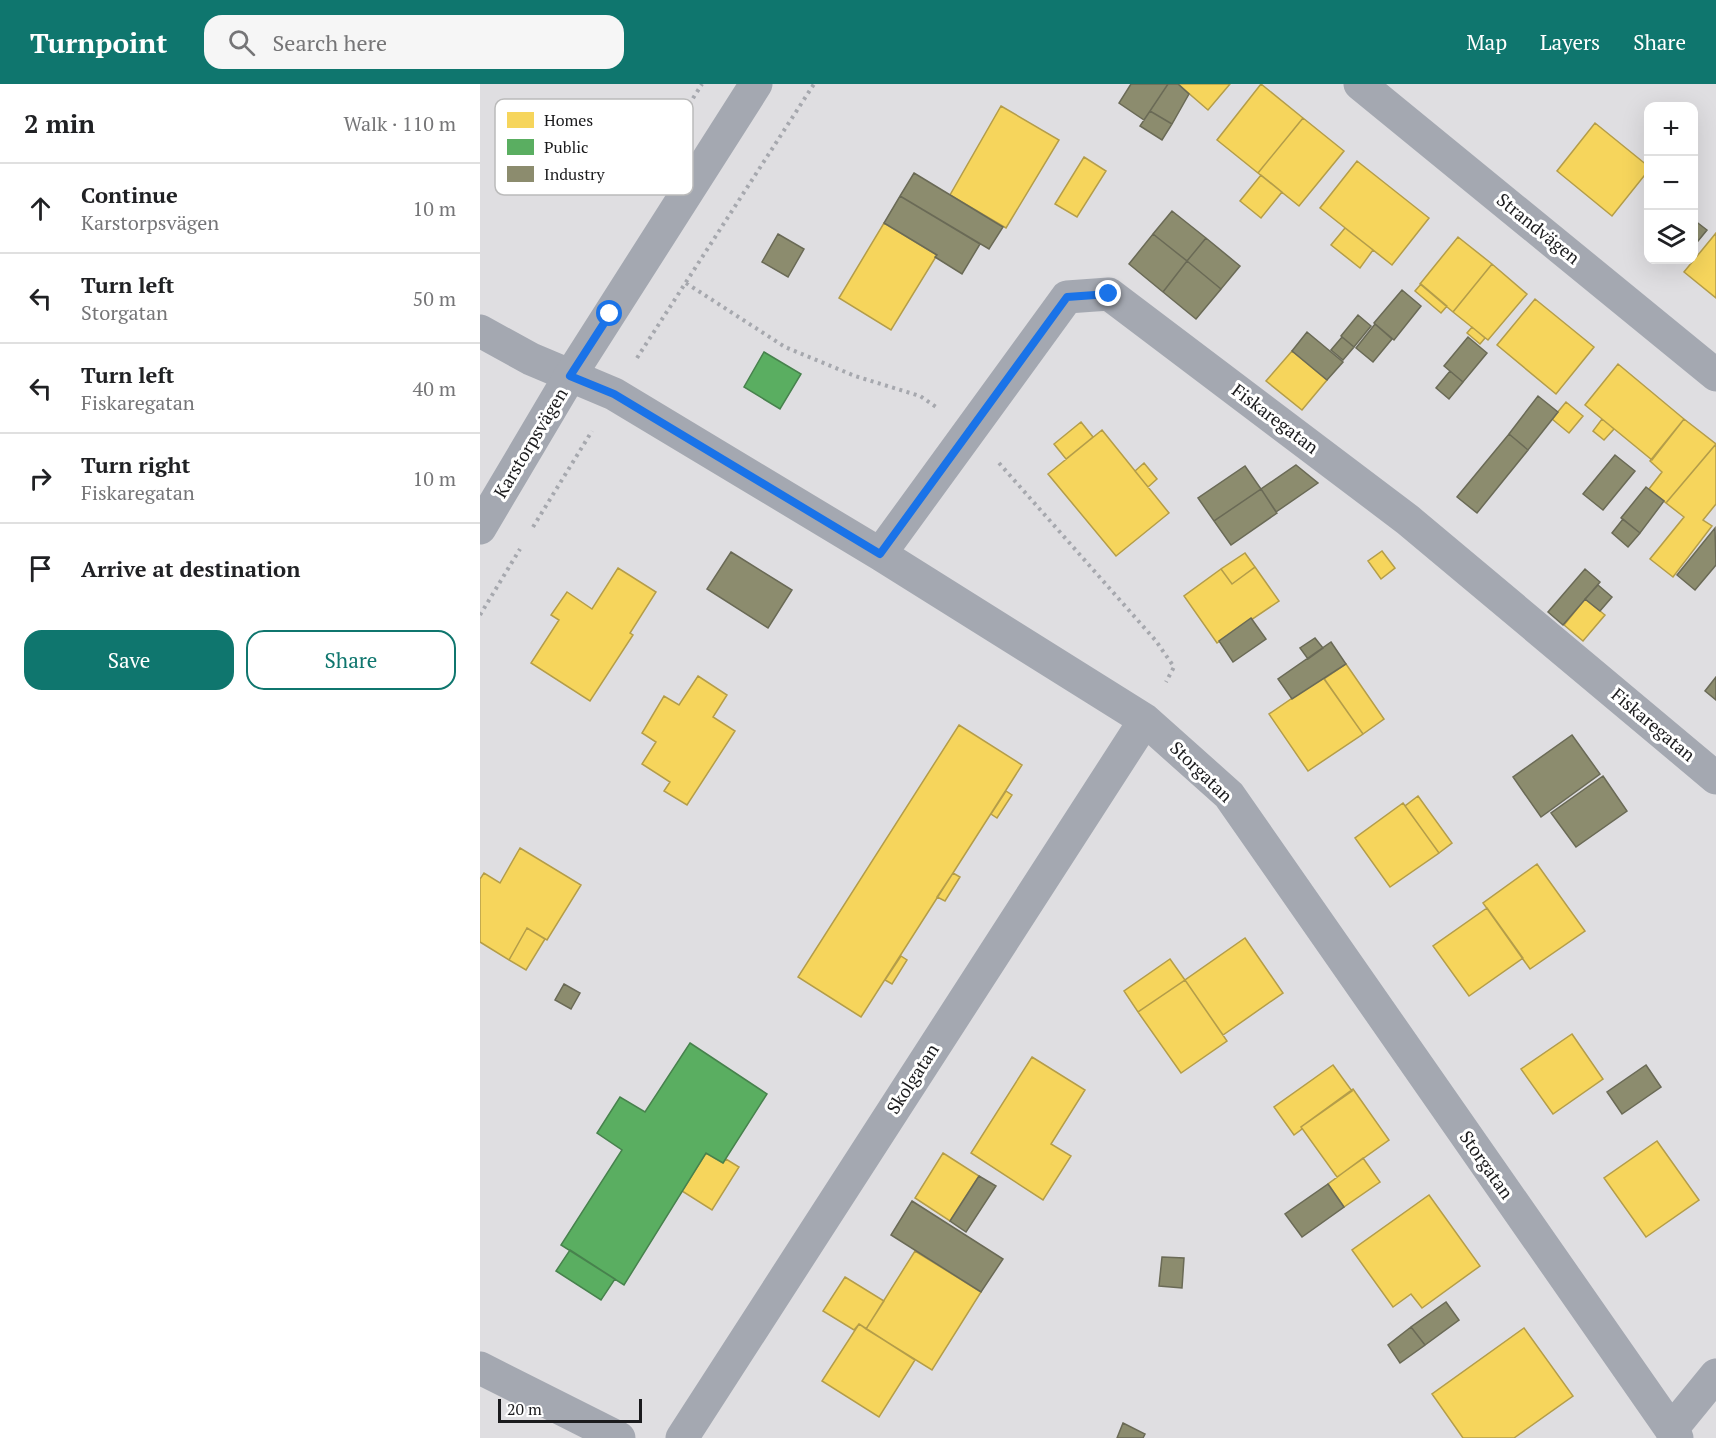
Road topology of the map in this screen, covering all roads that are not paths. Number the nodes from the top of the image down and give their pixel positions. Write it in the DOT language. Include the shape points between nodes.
graph roads {
  1 [pos="756,84"];
  2 [pos="1360,84"];
  3 [pos="693,183"];
  4 [pos="685,195"];
  5 [pos="480,331"];
  6 [pos="1716,375"];
  7 [pos="570,376"];
  8 [pos="480,528"];
  9 [pos="880,554"];
  10 [pos="1145,720"];
  11 [pos="1716,778"];
  12 [pos="480,1368"];
  13 [pos="1716,1376"];
  14 [pos="1674,1434"];
  15 [pos="619,1438"];
  16 [pos="682,1438"];
  1 -- 3 [label="street, Karstorpsvägen"];
  2 -- 6 [label="street, Strandvägen"];
  4 -- 7 [label="street, Karstorpsvägen"];
  5 -- 7 [label="street, Storgatan"];
  7 -- 8 [label="street, Karstorpsvägen"];
  7 -- 9 [label="street, Storgatan" via="614,394"];
  9 -- 10 [label="street, Storgatan"];
  9 -- 11 [label="street, Fiskaregatan" via="1067,297 1109,294 1408,520"];
  10 -- 14 [label="street, Storgatan" via="1229,795"];
  10 -- 16 [label="street, Skolgatan"];
  12 -- 15 [label="street"];
  13 -- 14 [label="street"];
}
